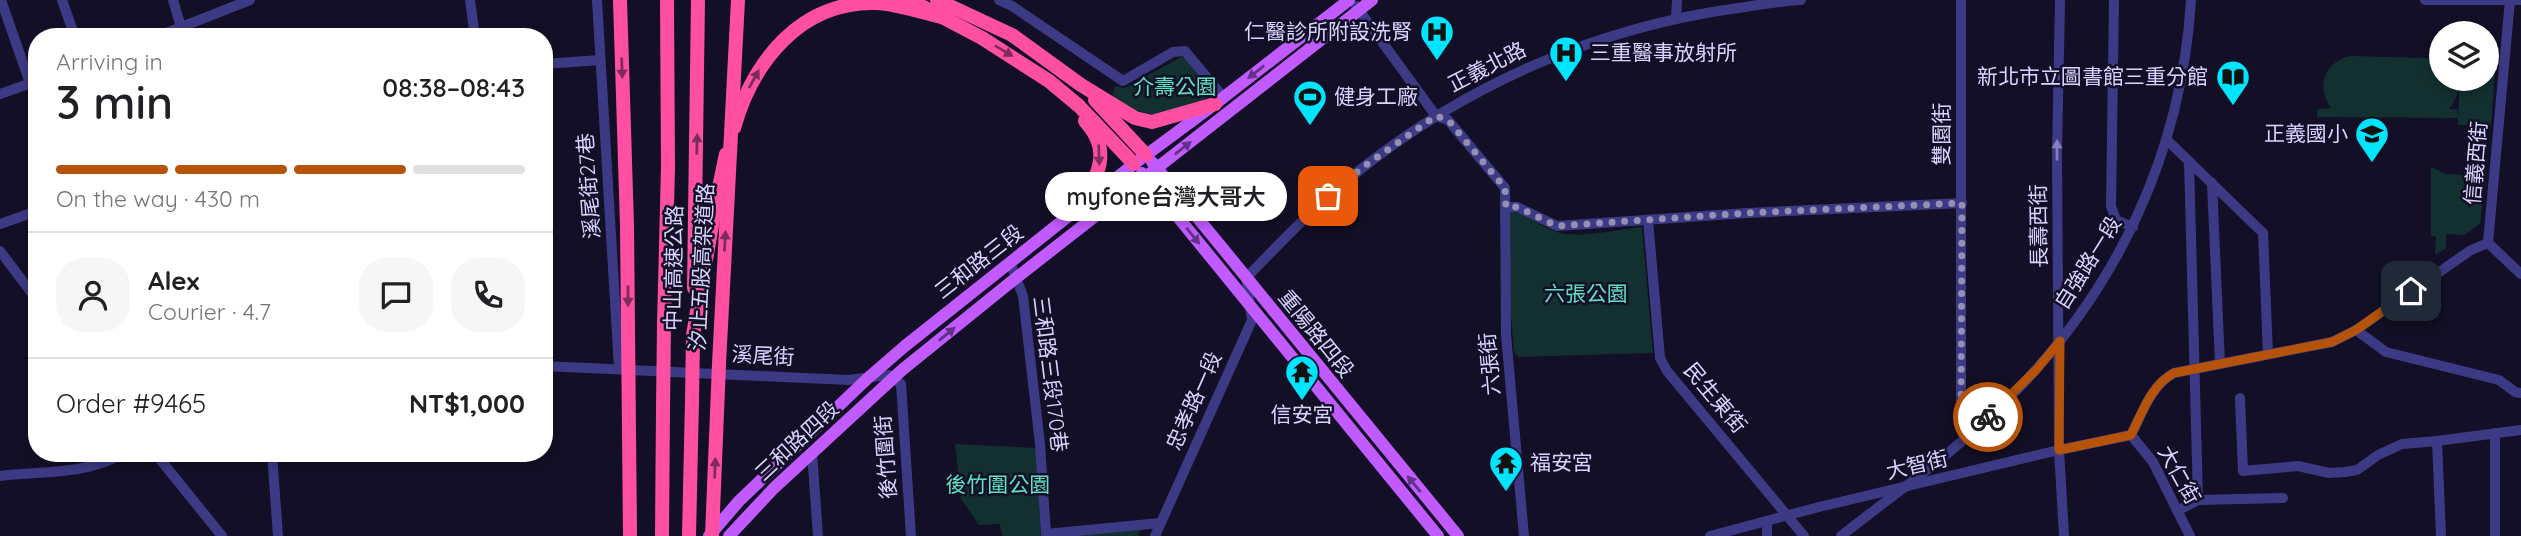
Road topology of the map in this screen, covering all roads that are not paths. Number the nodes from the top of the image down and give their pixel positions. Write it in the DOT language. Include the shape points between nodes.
graph roads {
  1 [pos="1,0"];
  2 [pos="62,0"];
  3 [pos="173,0"];
  4 [pos="470,0"];
  5 [pos="597,0"];
  6 [pos="620,0"];
  7 [pos="667,0"];
  8 [pos="698,0"];
  9 [pos="738,0"];
  10 [pos="910,0"];
  11 [pos="937,0"];
  12 [pos="955,0"];
  13 [pos="999,0"];
  14 [pos="1372,0"];
  15 [pos="1677,0"];
  16 [pos="1801,0"];
  17 [pos="1961,0"];
  18 [pos="2060,0"];
  19 [pos="2114,0"];
  20 [pos="2191,0"];
  21 [pos="2425,0"];
  22 [pos="2510,0"];
  23 [pos="2521,0"];
  24 [pos="244,1"];
  25 [pos="1009,3"];
  26 [pos="1353,3"];
  27 [pos="945,18"];
  28 [pos="1676,19"];
  29 [pos="72,28"];
  30 [pos="182,28"];
  31 [pos="191,28"];
  32 [pos="474,28"];
  33 [pos="1012,35"];
  34 [pos="600,60"];
  35 [pos="553,63"];
  36 [pos="28,69"];
  37 [pos="1049,81"];
  38 [pos="28,84"];
  39 [pos="1081,85"];
  40 [pos="0,94"];
  41 [pos="1219,101"];
  42 [pos="1436,116"];
  43 [pos="2167,140"];
  44 [pos="1140,159"];
  45 [pos="2189,161"];
  46 [pos="1157,169"];
  47 [pos="1146,178"];
  48 [pos="2212,183"];
  49 [pos="1962,203"];
  50 [pos="1506,207"];
  51 [pos="1074,213"];
  52 [pos="28,214"];
  53 [pos="1648,220"];
  54 [pos="0,224"];
  55 [pos="2133,228"];
  56 [pos="2488,243"];
  57 [pos="0,251"];
  58 [pos="1010,262"];
  59 [pos="2521,274"];
  60 [pos="1016,278"];
  61 [pos="1245,278"];
  62 [pos="28,288"];
  63 [pos="1250,307"];
  64 [pos="2356,330"];
  65 [pos="693,335"];
  66 [pos="2060,341"];
  67 [pos="2268,354"];
  68 [pos="2220,364"];
  69 [pos="553,366"];
  70 [pos="619,369"];
  71 [pos="2195,369"];
  72 [pos="867,378"];
  73 [pos="895,378"];
  74 [pos="2521,393"];
  75 [pos="2240,398"];
  76 [pos="2521,429"];
  77 [pos="1971,432"];
  78 [pos="2495,433"];
  79 [pos="2131,435"];
  80 [pos="2437,441"];
  81 [pos="2059,450"];
  82 [pos="812,452"];
  83 [pos="101,462"];
  84 [pos="162,462"];
  85 [pos="273,462"];
  86 [pos="0,476"];
  87 [pos="1902,488"];
  88 [pos="2283,498"];
  89 [pos="2199,500"];
  90 [pos="729,511"];
  91 [pos="2177,511"];
  92 [pos="1787,516"];
  93 [pos="1767,521"];
  94 [pos="1160,523"];
  95 [pos="730,535"];
  96 [pos="222,536"];
  97 [pos="278,536"];
  98 [pos="629,536"];
  99 [pos="662,536"];
  100 [pos="689,536"];
  101 [pos="710,536"];
  102 [pos="818,536"];
  103 [pos="911,536"];
  104 [pos="1155,536"];
  105 [pos="1438,536"];
  106 [pos="1458,536"];
  107 [pos="1524,536"];
  108 [pos="1710,536"];
  109 [pos="1768,536"];
  110 [pos="1804,536"];
  111 [pos="1841,536"];
  112 [pos="2064,536"];
  113 [pos="2190,536"];
  114 [pos="2441,536"];
  115 [pos="2495,536"];
  1 -- 36 [label="street"];
  2 -- 29 [label="street"];
  3 -- 30 [label="street"];
  4 -- 32 [label="street"];
  5 -- 34 [label="street, 溪尾街27巷"];
  6 -- 98 [label="highway, one-way, bridge"];
  7 -- 99 [label="highway, 中山高速公路, bridge"];
  65 -- 8 [label="highway, 中山高速公路, one-way"];
  101 -- 9 [label="highway, 汐止五股高架道路, one-way, bridge"];
  10 -- 27 [label="highway"];
  11 -- 33 [label="highway"];
  12 -- 33 [label="highway"];
  13 -- 25 [label="street"];
  14 -- 26 [label="main road, 三和路三段"];
  15 -- 28 [label="street"];
  16 -- 28 [label="street, 正義北路"];
  17 -- 49 [label="street, 雙園街"];
  66 -- 18 [label="street, 長壽西街, one-way"];
  19 -- 55 [label="street" via="2111,206 2116,220"];
  20 -- 43 [label="street, 自強路一段" via="2181,83"];
  21 -- 22 [label="street"];
  22 -- 23 [label="street"];
  22 -- 56 [label="street, 信義西街"];
  24 -- 31 [label="street"];
  25 -- 41 [label="street" via="1122,81 1173,52 1185,51"];
  26 -- 41 [label="main road, 三和路三段, one-way"];
  26 -- 42 [label="street"];
  46 -- 26 [label="main road, 三和路三段, one-way"];
  27 -- 37 [label="highway, one-way"];
  65 -- 27 [label="highway, one-way" via="724,164 738,113 762,64 781,41 821,12 879,3"];
  28 -- 42 [label="street, 正義北路" via="1549,57"];
  33 -- 39 [label="highway"];
  34 -- 35 [label="street"];
  34 -- 70 [label="street, 溪尾街27巷"];
  37 -- 44 [label="highway"];
  37 -- 51 [label="highway, one-way" via="1089,125 1102,157 1097,175"];
  38 -- 40 [label="street"];
  39 -- 41 [label="highway" via="1135,118 1152,121"];
  39 -- 44 [label="highway"];
  41 -- 44 [label="main road, 三和路三段"];
  42 -- 50 [label="street, 六張街" via="1448,120 1505,188"];
  42 -- 61 [label="street, 正義北路" via="1328,196"];
  43 -- 45 [label="street"];
  43 -- 55 [label="street, 自強路一段"];
  44 -- 46 [label="main road, 重陽路四段"];
  44 -- 47 [label="main road, 重陽路四段"];
  44 -- 51 [label="main road, 三和路三段"];
  45 -- 48 [label="street"];
  45 -- 71 [label="street"];
  46 -- 47 [label="main road, 三和路三段"];
  46 -- 61 [label="main road, 重陽路四段"];
  47 -- 60 [label="main road, 三和路三段"];
  47 -- 63 [label="main road, 重陽路四段, one-way"];
  48 -- 67 [label="street" via="2263,233"];
  48 -- 68 [label="street"];
  49 -- 53 [label="street"];
  49 -- 77 [label="street, 雙園街" via="1961,414"];
  50 -- 53 [label="street" via="1517,207 1557,226"];
  50 -- 107 [label="street, 六張街" via="1506,335"];
  51 -- 58 [label="main road, 三和路三段"];
  52 -- 54 [label="street"];
  53 -- 92 [label="street, 民生東街" via="1660,358"];
  55 -- 66 [label="street, 自強路一段" via="2105,278"];
  56 -- 59 [label="street"];
  56 -- 64 [label="street" via="2471,250"];
  57 -- 62 [label="street"];
  58 -- 60 [label="street, 三和路三段170巷"];
  58 -- 72 [label="main road, 三和路三段"];
  73 -- 60 [label="main road, 三和路三段, one-way"];
  60 -- 94 [label="street, 三和路三段170巷" via="1026,318 1046,534"];
  61 -- 63 [label="street, 忠孝路一段"];
  106 -- 61 [label="main road, 重陽路四段, one-way"];
  63 -- 94 [label="street, 忠孝路一段" via="1252,320"];
  63 -- 105 [label="main road, 重陽路四段"];
  64 -- 67 [label="street" via="2332,342"];
  64 -- 74 [label="street" via="2386,352 2499,380"];
  65 -- 100 [label="highway, 中山高速公路, bridge"];
  66 -- 77 [label="street, 自強路一段"];
  66 -- 81 [label="street, 長壽西街"];
  67 -- 68 [label="street"];
  68 -- 71 [label="street"];
  69 -- 70 [label="street, 溪尾街"];
  70 -- 72 [label="street, 溪尾街"];
  71 -- 79 [label="street" via="2174,373 2158,385"];
  71 -- 89 [label="street"];
  72 -- 73 [label="street, 溪尾街" via="889,374"];
  72 -- 90 [label="main road, 三和路四段"];
  73 -- 82 [label="main road, 三和路四段"];
  73 -- 103 [label="street, 後竹圍街" via="901,384"];
  75 -- 80 [label="street" via="2243,471 2298,466 2345,472 2402,444"];
  76 -- 78 [label="street"];
  77 -- 87 [label="street, 自強路一段"];
  78 -- 80 [label="street"];
  78 -- 115 [label="street"];
  79 -- 81 [label="street, 大智街"];
  79 -- 91 [label="street, 大仁街" via="2153,462"];
  80 -- 114 [label="street"];
  81 -- 87 [label="street, 大智街"];
  81 -- 112 [label="street, 長壽西街"];
  82 -- 95 [label="main road, 三和路四段"];
  82 -- 102 [label="street"];
  83 -- 86 [label="street"];
  84 -- 96 [label="street"];
  85 -- 97 [label="street"];
  87 -- 92 [label="street, 大智街"];
  87 -- 111 [label="street, 自強路一段"];
  88 -- 89 [label="street"];
  89 -- 91 [label="street"];
  90 -- 95 [label="street"];
  90 -- 101 [label="main road, 三和路四段"];
  91 -- 113 [label="street, 大仁街"];
  92 -- 93 [label="street, 大智街"];
  92 -- 110 [label="street, 民生東街"];
  93 -- 108 [label="street, 大智街"];
  93 -- 109 [label="street"];
  94 -- 104 [label="street, 忠孝路一段"];
}
